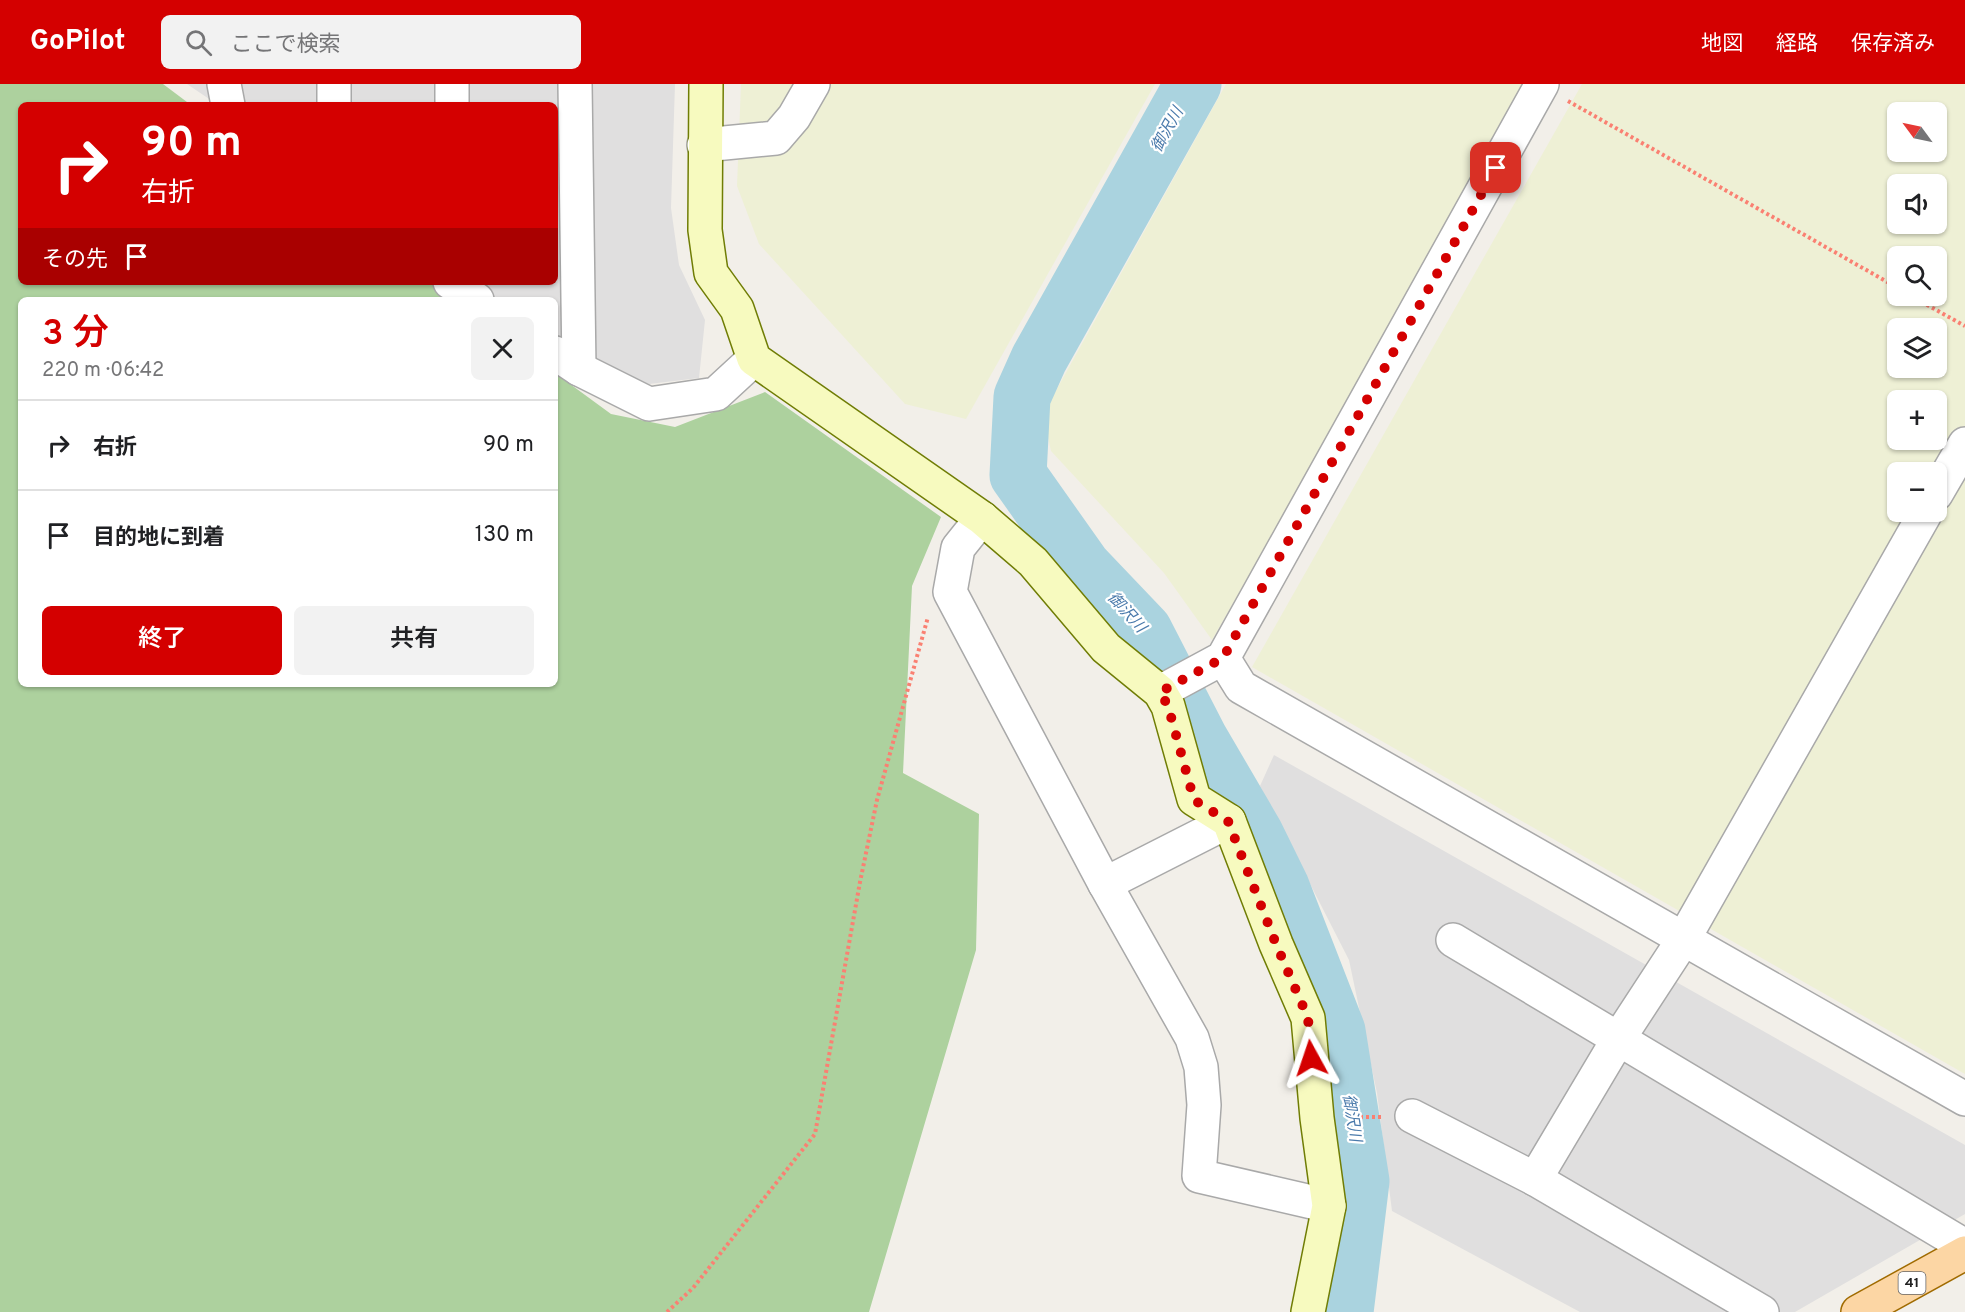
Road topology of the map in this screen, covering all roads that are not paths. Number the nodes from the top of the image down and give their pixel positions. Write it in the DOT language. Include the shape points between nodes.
graph roads {
  1 [pos="224,84"];
  2 [pos="334,84"];
  3 [pos="452,84"];
  4 [pos="575,84"];
  5 [pos="706,84"];
  6 [pos="813,84"];
  7 [pos="1540,85"];
  8 [pos="227,102"];
  9 [pos="334,102"];
  10 [pos="452,102"];
  11 [pos="704,145"];
  12 [pos="454,285"];
  13 [pos="472,297"];
  14 [pos="754,359"];
  15 [pos="567,361"];
  16 [pos="1965,444"];
  17 [pos="1947,475"];
  18 [pos="982,518"];
  19 [pos="1920,522"];
  20 [pos="1223,658"];
  21 [pos="1160,692"];
  22 [pos="1228,821"];
  23 [pos="1105,884"];
  24 [pos="1453,940"];
  25 [pos="1683,940"];
  26 [pos="1619,1038"];
  27 [pos="1965,1099"];
  28 [pos="1412,1116"];
  29 [pos="1535,1179"];
  30 [pos="1329,1206"];
  31 [pos="1965,1246"];
  32 [pos="1965,1253"];
  33 [pos="1308,1312"];
  34 [pos="1762,1312"];
  35 [pos="1858,1312"];
  1 -- 8 [label="street"];
  2 -- 9 [label="street"];
  3 -- 10 [label="street"];
  4 -- 15 [label="street"];
  5 -- 11 [label="street"];
  6 -- 11 [label="street" via="776,138"];
  7 -- 20 [label="street"];
  11 -- 14 [label="street" via="705,230 711,273 737,309"];
  12 -- 13 [label="street"];
  14 -- 15 [label="street" via="716,394 649,404"];
  14 -- 18 [label="street"];
  16 -- 17 [label="street"];
  18 -- 21 [label="street" via="1034,562 1106,648"];
  18 -- 23 [label="street" via="958,549 950,592"];
  19 -- 25 [label="street"];
  20 -- 21 [label="street"];
  20 -- 25 [label="street" via="1240,687"];
  21 -- 22 [label="street" via="1168,706 1194,800"];
  22 -- 23 [label="street"];
  22 -- 30 [label="street" via="1308,1018"];
  23 -- 30 [label="street" via="1192,1038 1201,1068 1204,1105 1199,1176"];
  24 -- 26 [label="street"];
  25 -- 26 [label="street"];
  25 -- 27 [label="street"];
  26 -- 29 [label="street"];
  26 -- 31 [label="street"];
  28 -- 29 [label="street"];
  29 -- 34 [label="street"];
  30 -- 33 [label="street"];
  32 -- 35 [label="main road, 41"];
}
